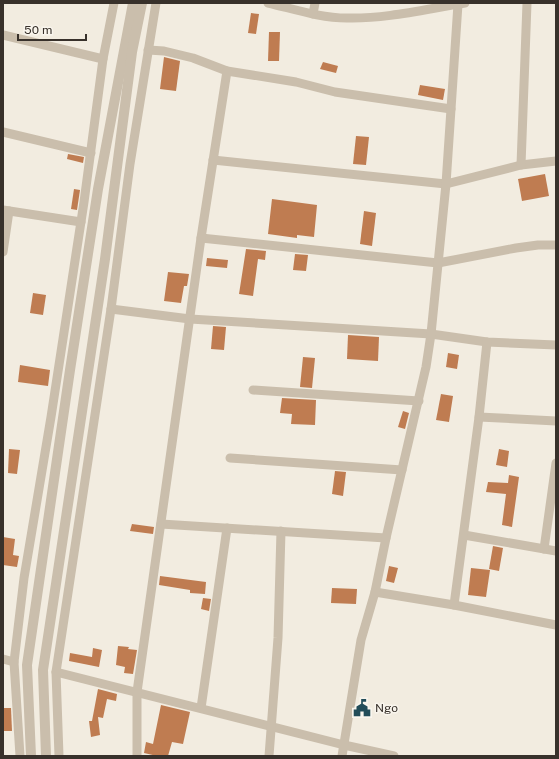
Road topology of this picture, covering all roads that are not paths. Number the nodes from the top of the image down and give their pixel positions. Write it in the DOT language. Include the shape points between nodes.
graph roads {
  1 [pos="114,3"];
  2 [pos="133,3"];
  3 [pos="142,3"];
  4 [pos="156,3"];
  5 [pos="268,3"];
  6 [pos="315,3"];
  7 [pos="527,3"];
  8 [pos="461,4"];
  9 [pos="313,14"];
  10 [pos="3,35"];
  11 [pos="148,50"];
  12 [pos="103,59"];
  13 [pos="227,72"];
  14 [pos="451,109"];
  15 [pos="3,132"];
  16 [pos="91,153"];
  17 [pos="213,160"];
  18 [pos="556,161"];
  19 [pos="521,164"];
  20 [pos="446,184"];
  21 [pos="6,210"];
  22 [pos="80,222"];
  23 [pos="201,238"];
  24 [pos="556,245"];
  25 [pos="3,252"];
  26 [pos="438,263"];
  27 [pos="111,309"];
  28 [pos="190,319"];
  29 [pos="431,334"];
  30 [pos="487,342"];
  31 [pos="556,345"];
  32 [pos="253,390"];
  33 [pos="419,402"];
  34 [pos="479,417"];
  35 [pos="556,421"];
  36 [pos="230,458"];
  37 [pos="556,463"];
  38 [pos="402,470"];
  39 [pos="555,475"];
  40 [pos="161,524"];
  41 [pos="227,528"];
  42 [pos="281,532"];
  43 [pos="464,535"];
  44 [pos="386,538"];
  45 [pos="544,548"];
  46 [pos="556,551"];
  47 [pos="24,578"];
  48 [pos="39,581"];
  49 [pos="375,592"];
  50 [pos="454,605"];
  51 [pos="556,625"];
  52 [pos="3,659"];
  53 [pos="14,662"];
  54 [pos="56,672"];
  55 [pos="137,692"];
  56 [pos="201,708"];
  57 [pos="271,726"];
  58 [pos="344,745"];
  59 [pos="20,756"];
  60 [pos="31,756"];
  61 [pos="46,756"];
  62 [pos="59,756"];
  63 [pos="137,756"];
  64 [pos="269,756"];
  65 [pos="342,756"];
  66 [pos="394,756"];
  1 -- 12 [label="street"];
  2 -- 48 [label="street" via="97,197"];
  3 -- 61 [label="street" via="132,52 105,259 43,670"];
  4 -- 11 [label="street"];
  5 -- 9 [label="street"];
  6 -- 9 [label="street"];
  7 -- 19 [label="street"];
  8 -- 9 [label="street" via="374,17 346,18"];
  8 -- 14 [label="street"];
  10 -- 12 [label="street"];
  11 -- 13 [label="street" via="193,58"];
  11 -- 27 [label="street"];
  12 -- 16 [label="street"];
  13 -- 14 [label="street" via="296,82 335,92"];
  13 -- 17 [label="street"];
  14 -- 20 [label="street"];
  15 -- 16 [label="street"];
  16 -- 22 [label="street"];
  17 -- 20 [label="street"];
  17 -- 23 [label="street"];
  18 -- 19 [label="street"];
  19 -- 20 [label="street"];
  20 -- 26 [label="street"];
  21 -- 22 [label="street"];
  21 -- 25 [label="street"];
  22 -- 47 [label="street"];
  23 -- 26 [label="street"];
  23 -- 28 [label="street"];
  24 -- 26 [label="street" via="516,248"];
  26 -- 29 [label="street"];
  27 -- 28 [label="street"];
  27 -- 54 [label="street"];
  28 -- 29 [label="street"];
  28 -- 40 [label="street"];
  29 -- 30 [label="street"];
  29 -- 33 [label="street"];
  30 -- 31 [label="street"];
  30 -- 34 [label="street"];
  32 -- 33 [label="street"];
  33 -- 38 [label="street"];
  34 -- 35 [label="street"];
  34 -- 43 [label="street"];
  36 -- 38 [label="street"];
  37 -- 39 [label="street"];
  38 -- 44 [label="street"];
  39 -- 45 [label="street"];
  40 -- 41 [label="street"];
  40 -- 55 [label="street"];
  41 -- 42 [label="street"];
  41 -- 56 [label="street"];
  42 -- 44 [label="street"];
  42 -- 57 [label="street" via="278,638"];
  43 -- 45 [label="street"];
  43 -- 50 [label="street"];
  44 -- 49 [label="street"];
  45 -- 46 [label="street"];
  47 -- 48 [label="street"];
  47 -- 53 [label="street"];
  48 -- 60 [label="street" via="27,665"];
  49 -- 50 [label="street"];
  49 -- 58 [label="street" via="361,640"];
  50 -- 51 [label="street"];
  52 -- 53 [label="street"];
  53 -- 59 [label="street"];
  54 -- 55 [label="street"];
  54 -- 62 [label="street"];
  55 -- 56 [label="street"];
  55 -- 63 [label="street"];
  56 -- 57 [label="street"];
  57 -- 58 [label="street"];
  57 -- 64 [label="street"];
  58 -- 65 [label="street"];
  58 -- 66 [label="street"];
}
